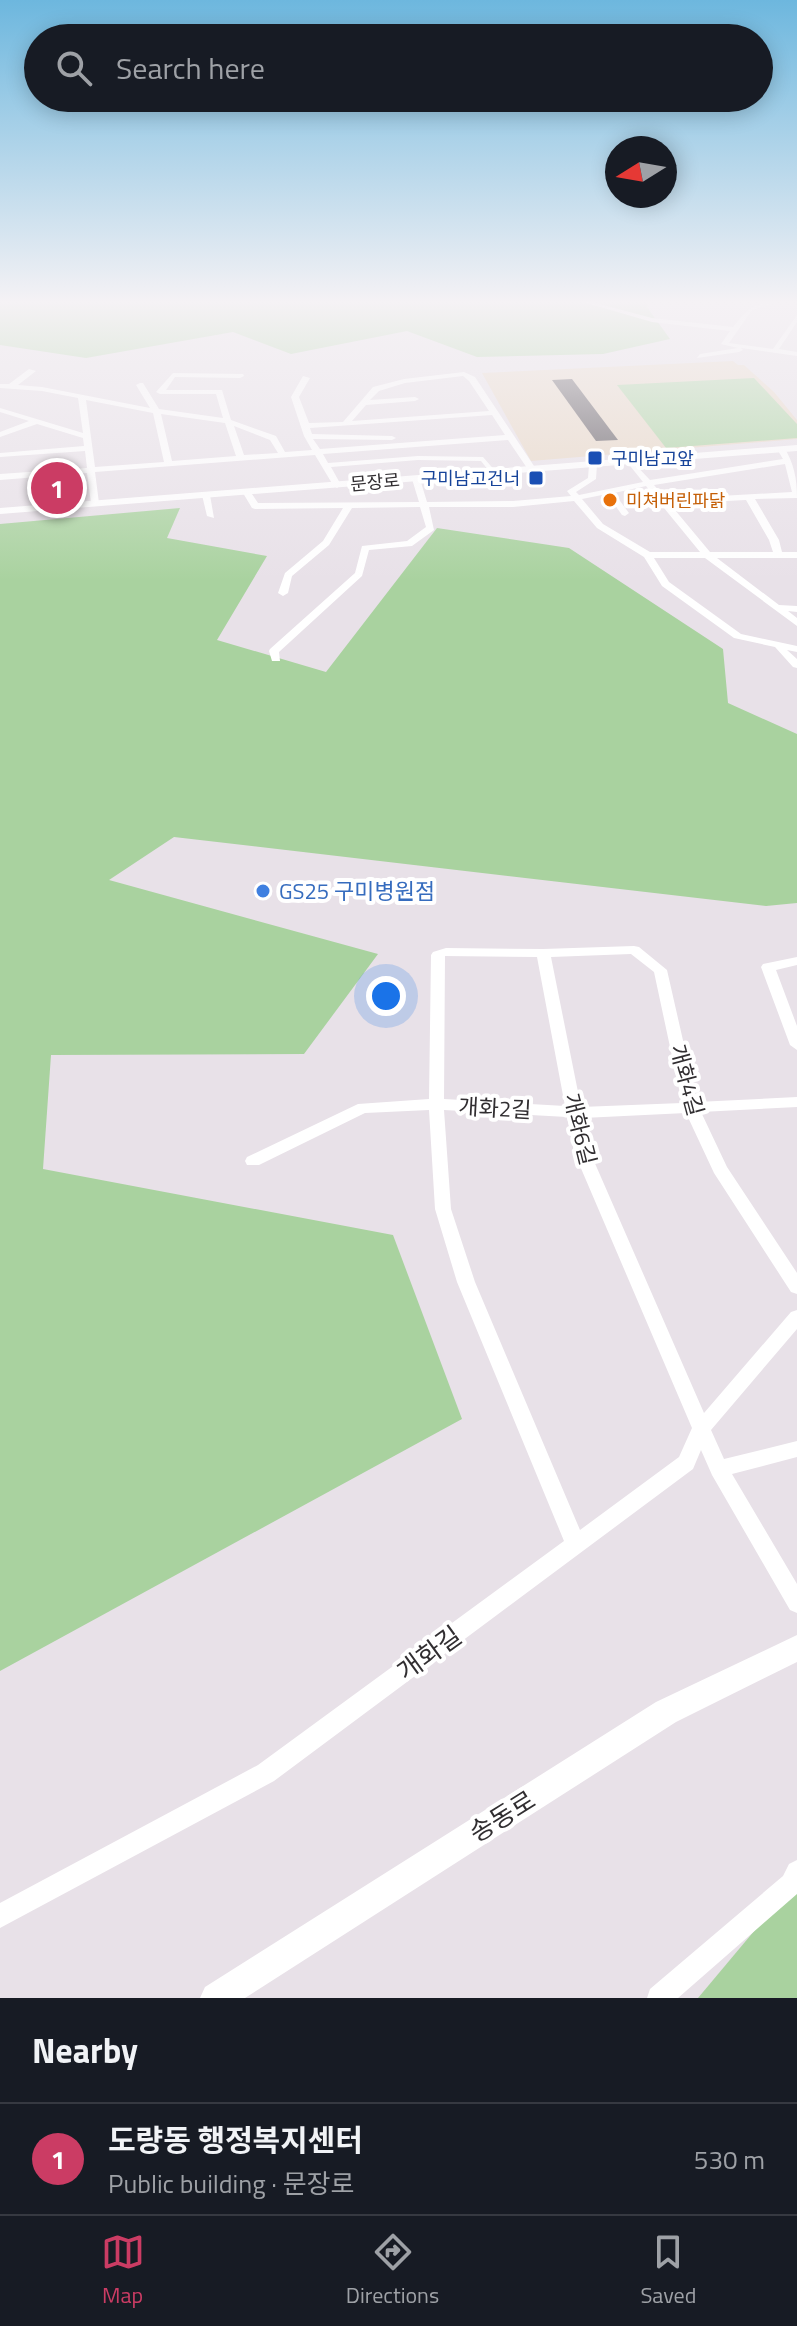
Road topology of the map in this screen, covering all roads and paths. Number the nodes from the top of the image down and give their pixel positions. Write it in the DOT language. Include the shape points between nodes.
graph roads {
  1 [pos="73,395"];
  2 [pos="146,395"];
  3 [pos="220,395"];
  4 [pos="296,395"];
  5 [pos="370,395"];
  6 [pos="413,395"];
  7 [pos="482,395"];
  8 [pos="82,397"];
  9 [pos="415,399"];
  10 [pos="363,403"];
  11 [pos="0,410"];
  12 [pos="156,411"];
  13 [pos="492,413"];
  14 [pos="429,417"];
  15 [pos="37,421"];
  16 [pos="228,421"];
  17 [pos="345,424"];
  18 [pos="306,426"];
  19 [pos="0,435"];
  20 [pos="308,436"];
  21 [pos="87,437"];
  22 [pos="510,437"];
  23 [pos="412,444"];
  24 [pos="90,448"];
  25 [pos="797,448"];
  26 [pos="781,449"];
  27 [pos="320,452"];
  28 [pos="0,455"];
  29 [pos="283,455"];
  30 [pos="241,458"];
  31 [pos="788,461"];
  32 [pos="631,462"];
  33 [pos="169,464"];
  34 [pos="328,465"];
  35 [pos="593,465"];
  36 [pos="532,469"];
  37 [pos="91,470"];
  38 [pos="493,473"];
  39 [pos="0,477"];
  40 [pos="416,479"];
  41 [pos="648,483"];
  42 [pos="337,485"];
  43 [pos="609,491"];
  44 [pos="247,493"];
  45 [pos="206,495"];
  46 [pos="797,495"];
  47 [pos="749,497"];
  48 [pos="576,498"];
  49 [pos="664,502"];
  50 [pos="95,503"];
  51 [pos="424,504"];
  52 [pos="349,506"];
  53 [pos="0,511"];
  54 [pos="625,513"];
  55 [pos="211,516"];
  56 [pos="705,553"];
  57 [pos="778,554"];
  58 [pos="648,555"];
  59 [pos="797,555"];
  60 [pos="283,593"];
  61 [pos="777,608"];
  62 [pos="797,609"];
  63 [pos="797,623"];
  64 [pos="779,648"];
  65 [pos="797,649"];
  66 [pos="276,659"];
  67 [pos="797,665"];
  68 [pos="543,953"];
  69 [pos="797,961"];
  70 [pos="797,1045"];
  71 [pos="797,1102"];
  72 [pos="436,1104"];
  73 [pos="691,1108"];
  74 [pos="574,1112"];
  75 [pos="253,1161"];
  76 [pos="797,1287"];
  77 [pos="797,1317"];
  78 [pos="701,1429"];
  79 [pos="797,1449"];
  80 [pos="719,1469"];
  81 [pos="576,1545"];
  82 [pos="797,1603"];
  83 [pos="797,1648"];
  84 [pos="797,1872"];
  85 [pos="0,1916"];
  86 [pos="216,1998"];
  87 [pos="659,1998"];
  1 -- 8 [label="street"];
  2 -- 12 [label="street"];
  3 -- 16 [label="street"];
  4 -- 18 [label="street"];
  5 -- 10 [label="street"];
  6 -- 9 [label="street"];
  7 -- 13 [label="street"];
  8 -- 12 [label="street"];
  8 -- 21 [label="street"];
  9 -- 10 [label="street"];
  9 -- 14 [label="street"];
  10 -- 17 [label="street"];
  11 -- 15 [label="street"];
  12 -- 16 [label="street"];
  12 -- 33 [label="street"];
  13 -- 14 [label="street"];
  13 -- 22 [label="street"];
  14 -- 17 [label="street"];
  15 -- 19 [label="street"];
  15 -- 21 [label="street"];
  16 -- 29 [label="street" via="273,438"];
  16 -- 30 [label="street"];
  17 -- 18 [label="street"];
  18 -- 20 [label="street"];
  20 -- 23 [label="street" via="397,438"];
  20 -- 27 [label="street"];
  21 -- 24 [label="street"];
  22 -- 23 [label="street"];
  22 -- 36 [label="street"];
  23 -- 27 [label="street"];
  24 -- 28 [label="street"];
  24 -- 37 [label="street"];
  25 -- 26 [label="street, 문장로"];
  26 -- 31 [label="street"];
  26 -- 32 [label="street, 문장로"];
  27 -- 29 [label="street"];
  27 -- 34 [label="street"];
  29 -- 30 [label="street"];
  30 -- 33 [label="street"];
  31 -- 41 [label="street"];
  31 -- 46 [label="street"];
  32 -- 35 [label="street, 문장로"];
  32 -- 41 [label="street"];
  33 -- 37 [label="street"];
  34 -- 38 [label="street" via="483,459"];
  34 -- 42 [label="street"];
  35 -- 36 [label="street, 문장로"];
  35 -- 48 [label="street" via="592,479 571,491"];
  36 -- 38 [label="street, 문장로"];
  37 -- 39 [label="street"];
  37 -- 50 [label="street"];
  38 -- 40 [label="street, 문장로"];
  40 -- 42 [label="street, 문장로"];
  40 -- 51 [label="street"];
  41 -- 43 [label="street"];
  41 -- 49 [label="street"];
  42 -- 44 [label="street, 문장로"];
  43 -- 48 [label="street"];
  43 -- 54 [label="street"];
  44 -- 45 [label="street, 문장로"];
  44 -- 52 [label="street" via="255,506"];
  45 -- 50 [label="street, 문장로"];
  45 -- 55 [label="street"];
  46 -- 47 [label="street"];
  47 -- 49 [label="street"];
  47 -- 57 [label="street"];
  48 -- 51 [label="street"];
  48 -- 58 [label="street" via="600,526"];
  49 -- 56 [label="street"];
  50 -- 53 [label="street, 문장로"];
  51 -- 52 [label="street"];
  51 -- 66 [label="street" via="431,528 409,544 365,548 359,574 274,651"];
  52 -- 60 [label="street" via="326,543 288,575"];
  56 -- 57 [label="street"];
  56 -- 58 [label="street"];
  56 -- 61 [label="street"];
  57 -- 59 [label="street"];
  58 -- 64 [label="street" via="665,584 738,636"];
  61 -- 62 [label="street"];
  61 -- 63 [label="street"];
  64 -- 65 [label="street"];
  64 -- 67 [label="street"];
  68 -- 72 [label="street" via="442,953"];
  68 -- 73 [label="street, 개화4길" via="634,950 660,970"];
  68 -- 74 [label="street, 개화6길"];
  69 -- 70 [label="street" via="768,967"];
  71 -- 73 [label="street, 개화2길"];
  72 -- 74 [label="street, 개화2길"];
  72 -- 75 [label="street, 개화2길" via="363,1108"];
  72 -- 81 [label="street" via="443,1209 466,1282"];
  73 -- 74 [label="street, 개화2길"];
  73 -- 76 [label="street, 개화4길" via="720,1169"];
  74 -- 78 [label="street, 개화6길" via="582,1152"];
  77 -- 78 [label="street, 개화길"];
  78 -- 80 [label="street"];
  78 -- 81 [label="street, 개화길" via="686,1463"];
  79 -- 80 [label="street"];
  80 -- 82 [label="street"];
  81 -- 85 [label="street, 개화길" via="266,1773"];
  83 -- 86 [label="street, 송동로" via="666,1712"];
  84 -- 87 [label="street" via="791,1884"];
}
